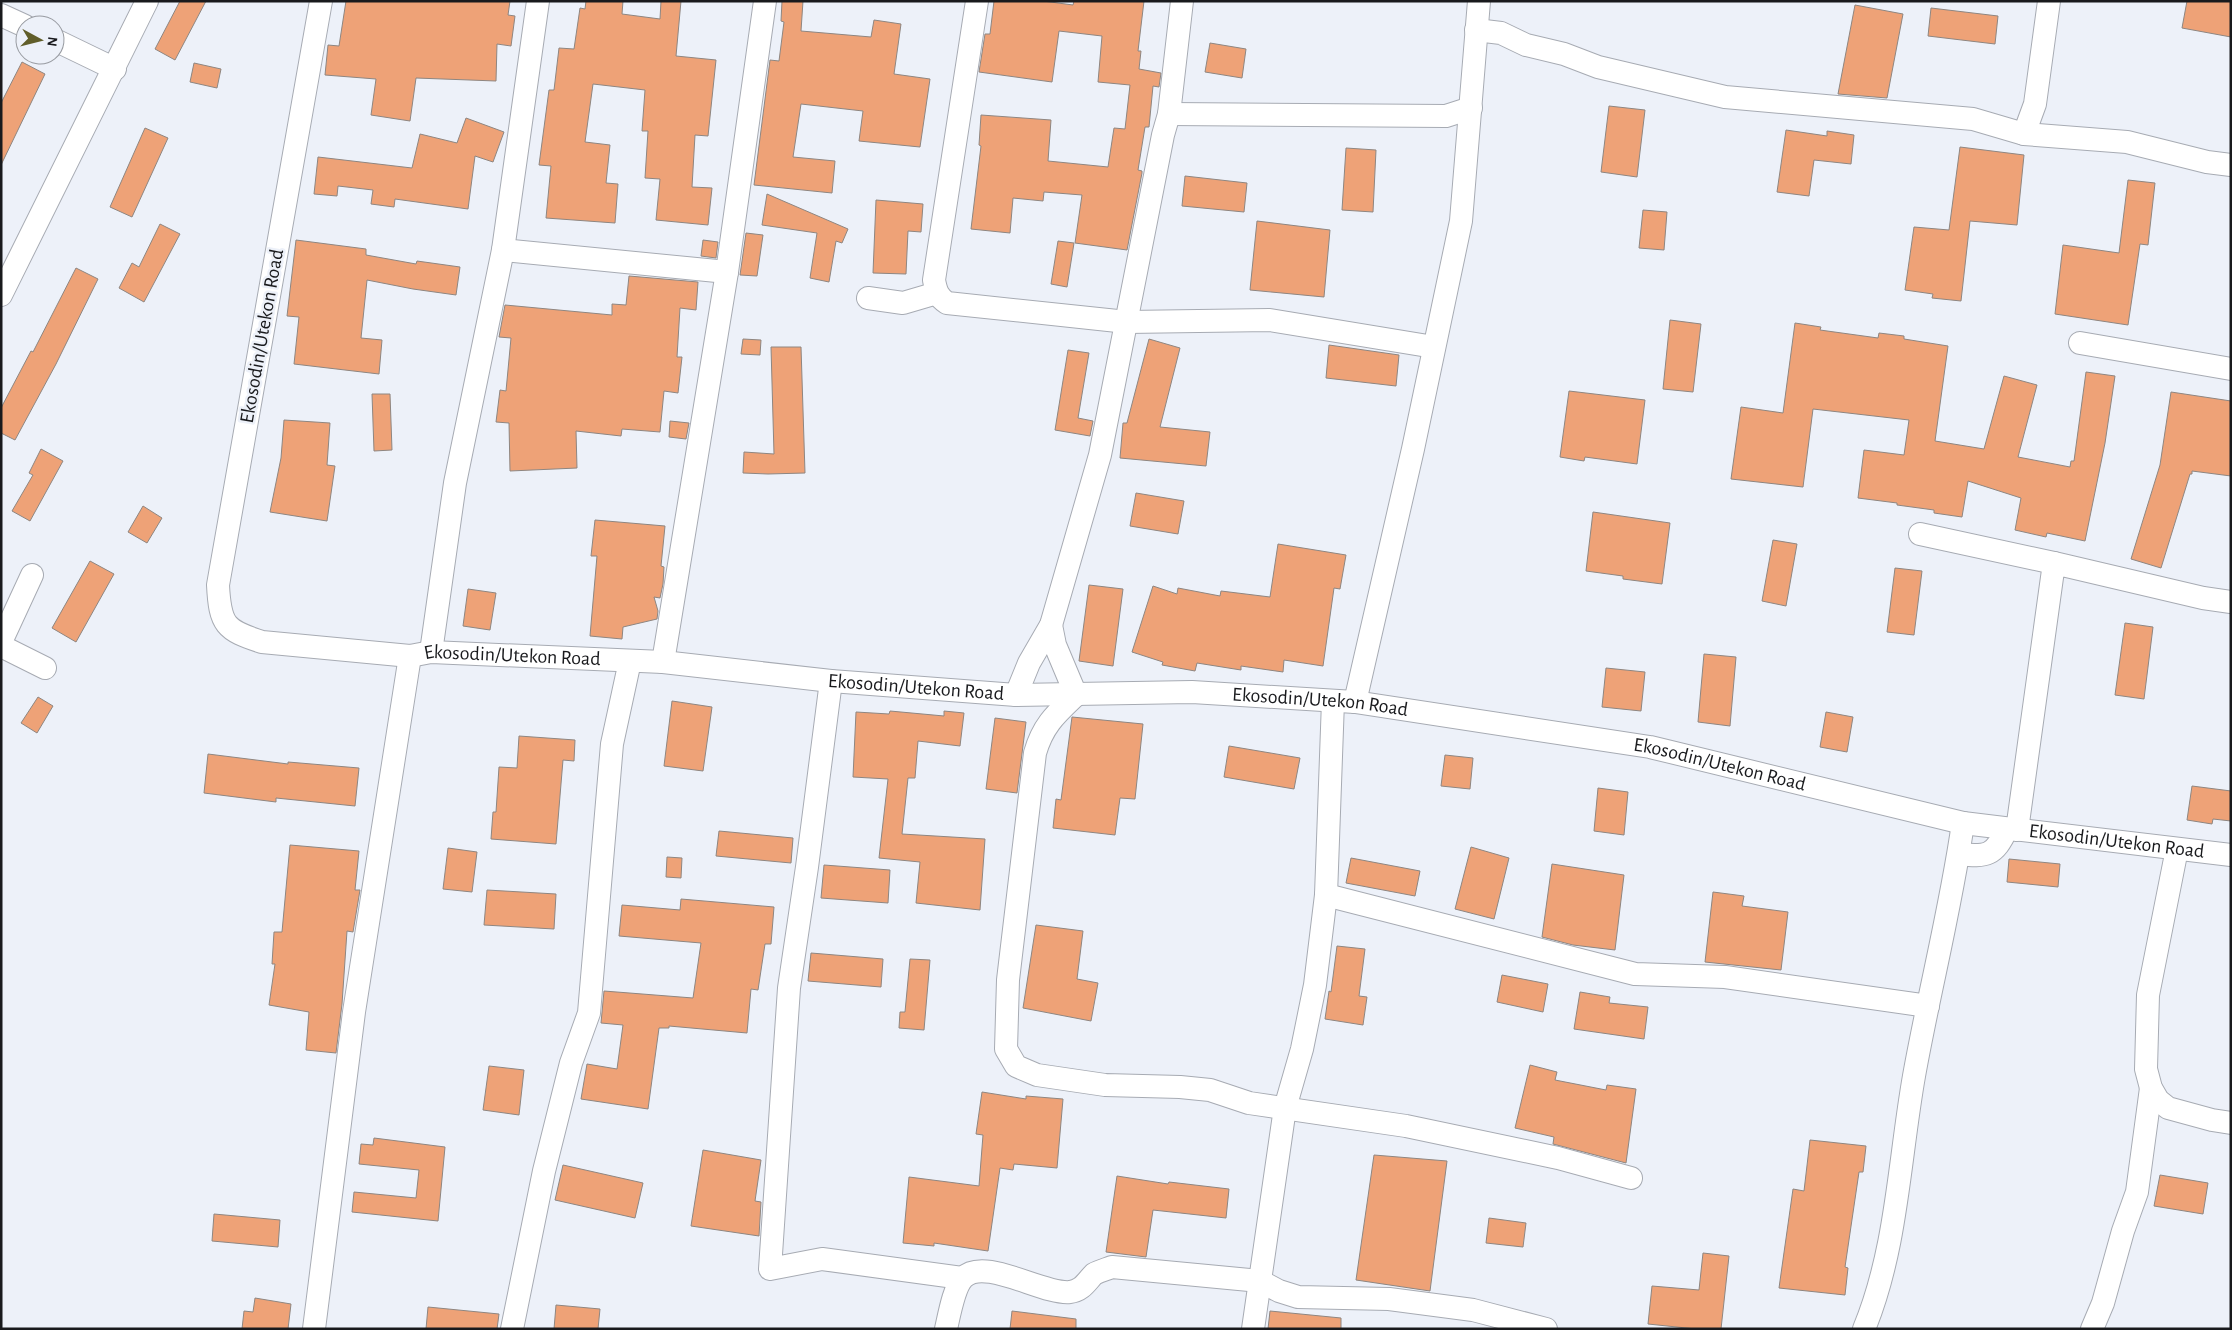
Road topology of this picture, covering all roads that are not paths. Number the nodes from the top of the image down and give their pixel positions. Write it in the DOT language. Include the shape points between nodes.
graph roads {
  1 [pos="147,1"];
  2 [pos="321,1"];
  3 [pos="538,1"];
  4 [pos="765,1"];
  5 [pos="977,1"];
  6 [pos="1182,1"];
  7 [pos="1479,1"];
  8 [pos="2049,1"];
  9 [pos="1,15"];
  10 [pos="15,21"];
  11 [pos="1476,30"];
  12 [pos="65,45"];
  13 [pos="115,69"];
  14 [pos="1471,108"];
  15 [pos="1169,114"];
  16 [pos="2024,134"];
  17 [pos="2231,165"];
  18 [pos="503,250"];
  19 [pos="727,272"];
  20 [pos="937,293"];
  21 [pos="1,295"];
  22 [pos="868,298"];
  23 [pos="1127,322"];
  24 [pos="2080,343"];
  25 [pos="1434,346"];
  26 [pos="2231,369"];
  27 [pos="1920,534"];
  28 [pos="2054,563"];
  29 [pos="32,575"];
  30 [pos="2231,602"];
  31 [pos="1051,626"];
  32 [pos="1,644"];
  33 [pos="421,654"];
  34 [pos="630,661"];
  35 [pos="663,662"];
  36 [pos="45,668"];
  37 [pos="831,681"];
  38 [pos="1016,695"];
  39 [pos="1076,695"];
  40 [pos="1344,701"];
  41 [pos="1963,823"];
  42 [pos="2012,830"];
  43 [pos="2177,850"];
  44 [pos="1958,854"];
  45 [pos="2231,855"];
  46 [pos="1326,895"];
  47 [pos="1928,1006"];
  48 [pos="2151,1088"];
  49 [pos="1285,1108"];
  50 [pos="2231,1122"];
  51 [pos="1631,1178"];
  52 [pos="962,1278"];
  53 [pos="1260,1281"];
  54 [pos="314,1329"];
  55 [pos="512,1329"];
  56 [pos="946,1329"];
  57 [pos="1254,1329"];
  58 [pos="1546,1329"];
  59 [pos="1864,1329"];
  60 [pos="2092,1329"];
  1 -- 13 [label="street"];
  2 -- 33 [label="street, Ekosodin/Utekon Road" via="218,586 219,611 228,626 262,642"];
  3 -- 18 [label="street"];
  4 -- 19 [label="street"];
  5 -- 20 [label="street" via="934,280"];
  6 -- 15 [label="street"];
  7 -- 11 [label="street"];
  8 -- 16 [label="street" via="2036,104"];
  9 -- 10 [label="street"];
  11 -- 14 [label="street"];
  11 -- 16 [label="street" via="1500,33 1526,45 1598,67 1725,97 1973,119"];
  12 -- 13 [label="street"];
  13 -- 21 [label="street"];
  14 -- 15 [label="street" via="1446,116"];
  14 -- 25 [label="street" via="1461,221"];
  15 -- 23 [label="street"];
  16 -- 17 [label="street" via="2127,142"];
  18 -- 19 [label="street"];
  18 -- 33 [label="street"];
  19 -- 35 [label="street"];
  20 -- 22 [label="street" via="903,303"];
  20 -- 23 [label="street" via="947,303"];
  23 -- 25 [label="street" via="1270,320"];
  23 -- 31 [label="street" via="1100,454"];
  24 -- 26 [label="street"];
  25 -- 40 [label="street"];
  27 -- 28 [label="street"];
  28 -- 30 [label="street"];
  28 -- 42 [label="street"];
  29 -- 32 [label="street"];
  31 -- 38 [label="street" via="1029,663"];
  31 -- 39 [label="street" via="1054,645"];
  32 -- 36 [label="street"];
  33 -- 34 [label="street, Ekosodin/Utekon Road"];
  33 -- 54 [label="street" via="354,1012"];
  34 -- 35 [label="street, Ekosodin/Utekon Road"];
  34 -- 55 [label="street" via="612,744 589,1013 571,1063 546,1162"];
  35 -- 37 [label="street, Ekosodin/Utekon Road"];
  37 -- 38 [label="street, Ekosodin/Utekon Road"];
  37 -- 52 [label="street" via="789,988 770,1269 822,1259"];
  38 -- 39 [label="street, Ekosodin/Utekon Road"];
  39 -- 40 [label="street, Ekosodin/Utekon Road" via="1192,692"];
  39 -- 49 [label="street" via="1049,721 1035,753 1008,980 1006,1049 1016,1066 1037,1075 1105,1085 1210,1090 1249,1103"];
  40 -- 41 [label="street, Ekosodin/Utekon Road" via="1650,747"];
  40 -- 46 [label="street"];
  41 -- 42 [label="street, Ekosodin/Utekon Road"];
  41 -- 44 [label="street"];
  42 -- 43 [label="street, Ekosodin/Utekon Road"];
  42 -- 44 [label="street" via="1990,854"];
  43 -- 45 [label="street, Ekosodin/Utekon Road"];
  43 -- 48 [label="street" via="2148,996 2146,1069"];
  44 -- 47 [label="street"];
  46 -- 47 [label="street" via="1635,974 1725,977"];
  46 -- 49 [label="street" via="1315,985 1302,1049"];
  47 -- 59 [label="street" via="1883,1274"];
  48 -- 50 [label="street" via="2168,1108"];
  48 -- 60 [label="street" via="2137,1192"];
  49 -- 51 [label="street" via="1406,1126 1558,1158"];
  49 -- 53 [label="street"];
  52 -- 53 [label="street" via="972,1272 1000,1273 1056,1292 1072,1292 1084,1286 1096,1273 1112,1267"];
  52 -- 56 [label="street"];
  53 -- 57 [label="street"];
  53 -- 58 [label="street" via="1298,1297 1389,1299 1473,1310"];
}
